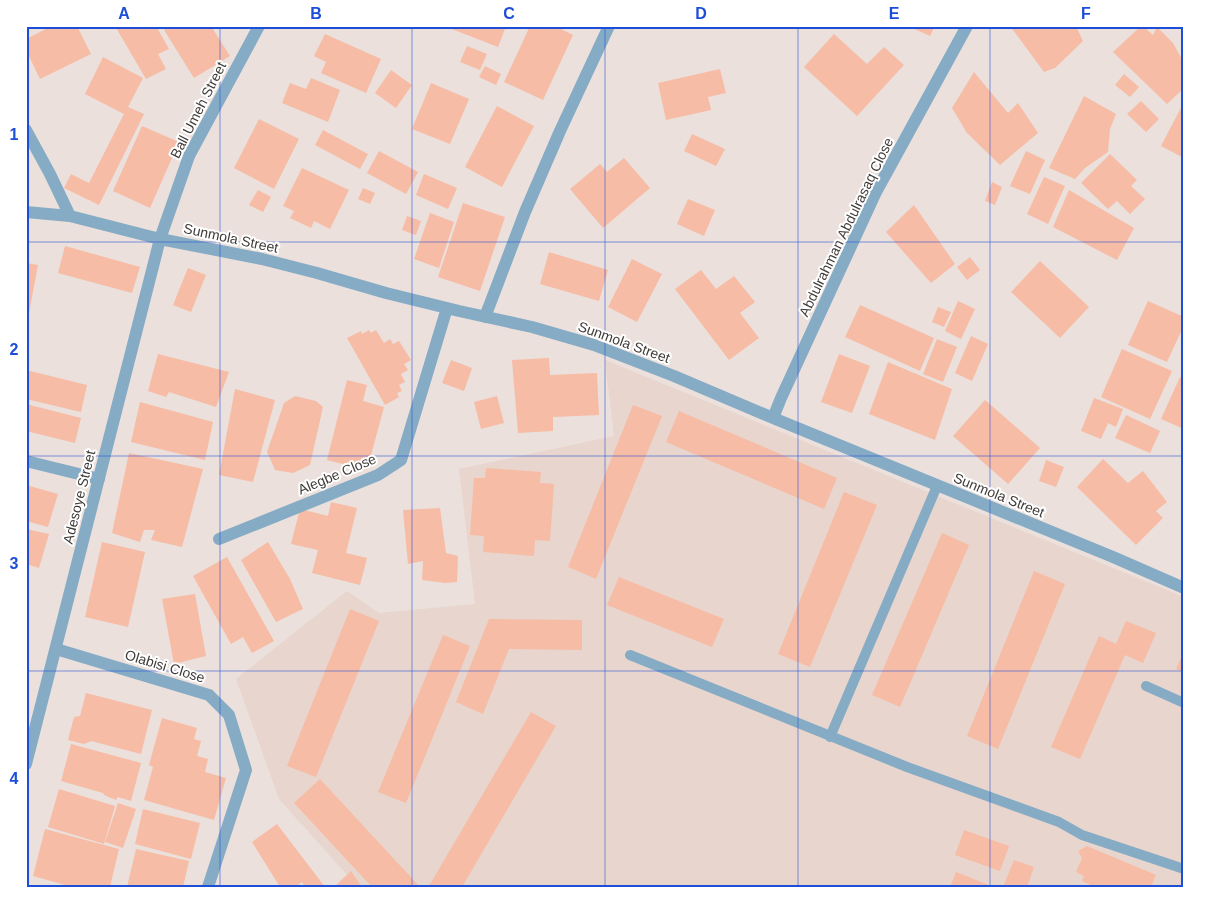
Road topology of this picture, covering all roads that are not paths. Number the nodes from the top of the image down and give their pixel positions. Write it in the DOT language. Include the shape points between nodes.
graph roads {
  1 [pos="259,26"];
  2 [pos="609,26"];
  3 [pos="967,26"];
  4 [pos="26,130"];
  5 [pos="26,212"];
  6 [pos="70,216"];
  7 [pos="160,238"];
  8 [pos="447,308"];
  9 [pos="485,317"];
  10 [pos="773,418"];
  11 [pos="26,461"];
  12 [pos="99,479"];
  13 [pos="937,486"];
  14 [pos="220,540"];
  15 [pos="1183,586"];
  16 [pos="56,649"];
  17 [pos="630,655"];
  18 [pos="1146,686"];
  19 [pos="1184,703"];
  20 [pos="830,737"];
  21 [pos="26,764"];
  22 [pos="1184,869"];
  23 [pos="208,887"];
  1 -- 7 [label="street, Ball Umeh Street" via="189,156"];
  2 -- 9 [label="street" via="525,212"];
  3 -- 10 [label="street, Abdulrahman Abdulrasaq Close" via="876,192"];
  4 -- 6 [label="street"];
  5 -- 6 [label="street, Sunmola Street"];
  6 -- 7 [label="street, Sunmola Street"];
  7 -- 8 [label="street, Sunmola Street" via="317,273"];
  7 -- 12 [label="street, Adesoye Street"];
  8 -- 9 [label="street, Sunmola Street"];
  8 -- 14 [label="street, Alegbe Close" via="401,460 378,475"];
  9 -- 10 [label="street, Sunmola Street" via="594,345"];
  10 -- 13 [label="street, Sunmola Street"];
  11 -- 12 [label="street"];
  12 -- 16 [label="street, Adesoye Street"];
  13 -- 15 [label="street, Sunmola Street"];
  13 -- 20 [label="lane"];
  16 -- 21 [label="street, Adesoye Street"];
  16 -- 23 [label="street, Olabisi Close" via="209,695 229,715 246,770"];
  17 -- 20 [label="lane"];
  18 -- 19 [label="lane"];
  20 -- 22 [label="lane" via="1059,822 1082,835"];
}
